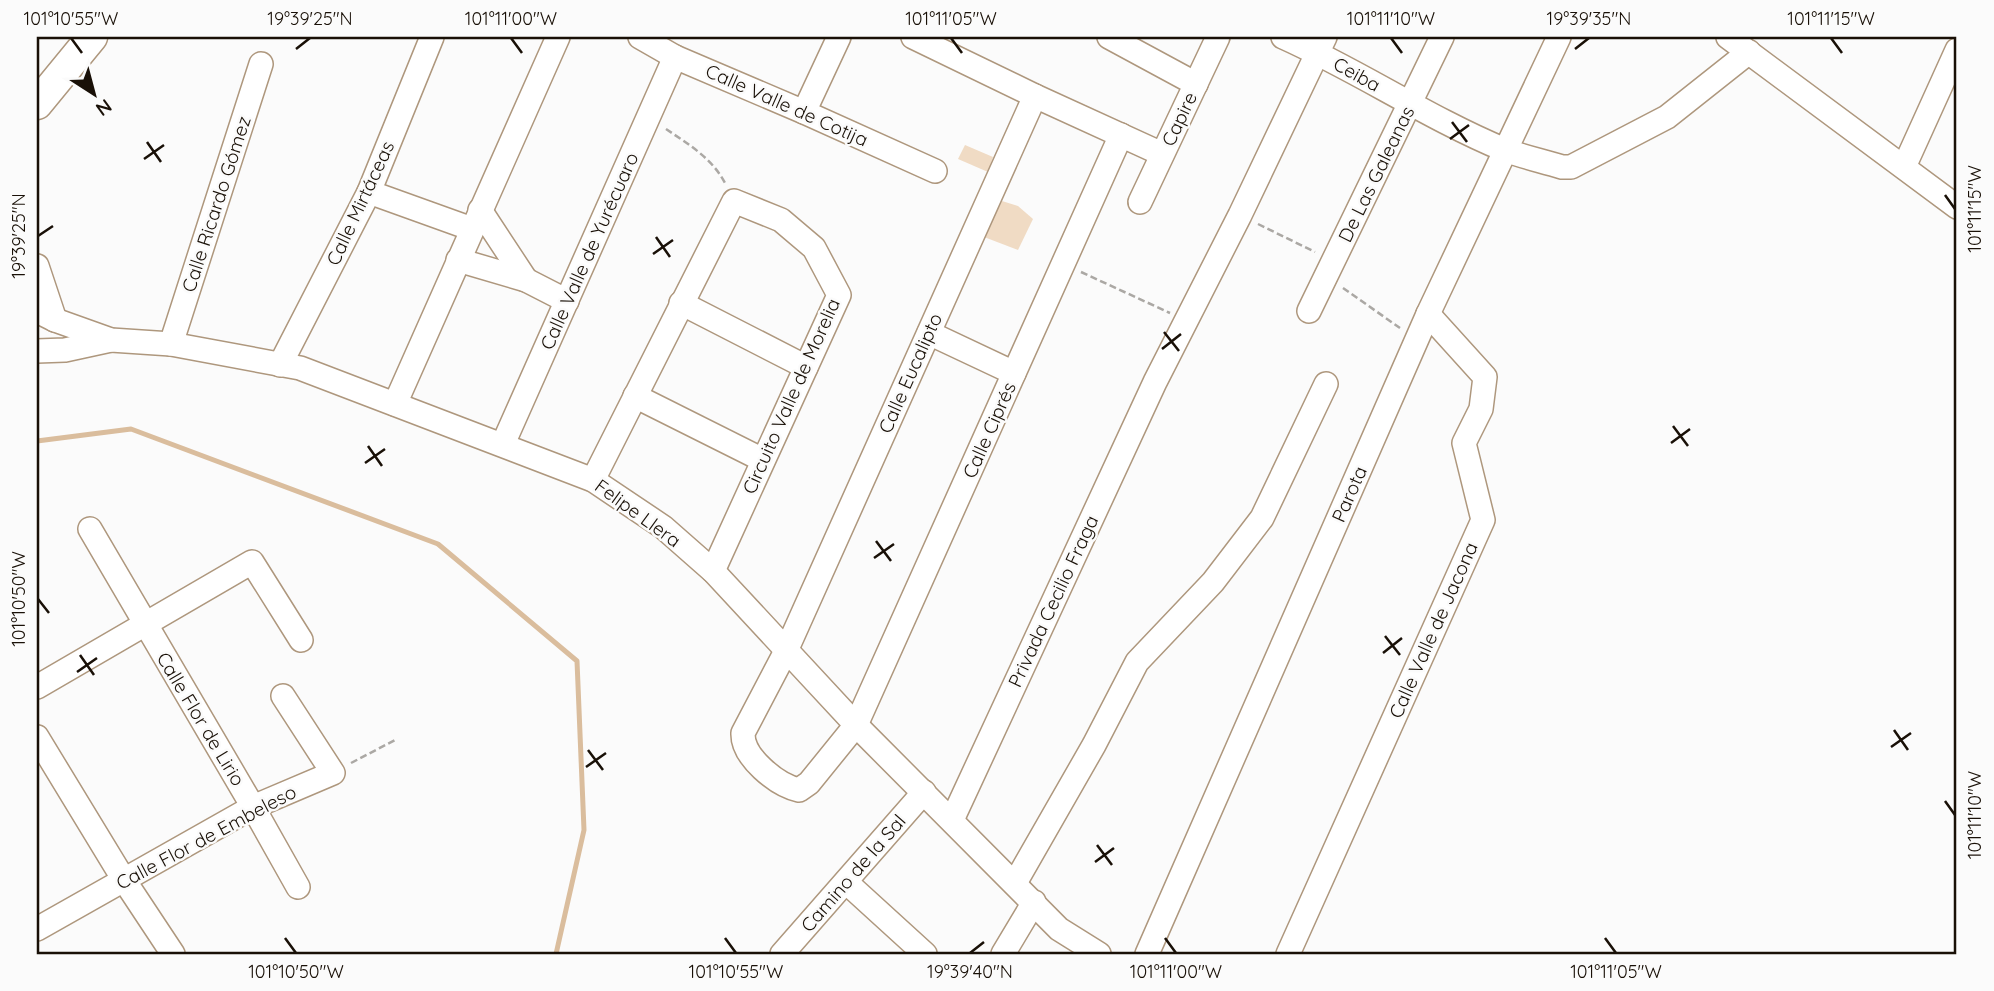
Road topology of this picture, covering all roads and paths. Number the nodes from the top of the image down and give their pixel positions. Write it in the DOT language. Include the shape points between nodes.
graph roads {
  1 [pos="92,37"];
  2 [pos="432,37"];
  3 [pos="558,37"];
  4 [pos="640,37"];
  5 [pos="839,37"];
  6 [pos="913,37"];
  7 [pos="1109,37"];
  8 [pos="1218,37"];
  9 [pos="1283,37"];
  10 [pos="1442,37"];
  11 [pos="1559,37"];
  12 [pos="1728,37"];
  13 [pos="1322,45"];
  14 [pos="1957,50"];
  15 [pos="1749,52"];
  16 [pos="675,57"];
  17 [pos="261,64"];
  18 [pos="1196,83"];
  19 [pos="1035,96"];
  20 [pos="1410,103"];
  21 [pos="37,104"];
  22 [pos="804,112"];
  23 [pos="649,116"];
  24 [pos="1121,135"];
  25 [pos="1506,150"];
  26 [pos="1162,154"];
  27 [pos="1904,167"];
  28 [pos="935,171"];
  29 [pos="369,192"];
  30 [pos="734,201"];
  31 [pos="1140,202"];
  32 [pos="1957,207"];
  33 [pos="1240,215"];
  34 [pos="476,220"];
  35 [pos="458,260"];
  36 [pos="1063,264"];
  37 [pos="37,266"];
  38 [pos="1330,269"];
  39 [pos="526,280"];
  40 [pos="567,301"];
  41 [pos="681,303"];
  42 [pos="1310,311"];
  43 [pos="1428,314"];
  44 [pos="46,316"];
  45 [pos="1186,321"];
  46 [pos="929,333"];
  47 [pos="111,340"];
  48 [pos="1417,340"];
  49 [pos="171,344"];
  50 [pos="37,351"];
  51 [pos="280,365"];
  52 [pos="806,367"];
  53 [pos="1014,373"];
  54 [pos="1326,384"];
  55 [pos="635,396"];
  56 [pos="395,404"];
  57 [pos="503,444"];
  58 [pos="763,460"];
  59 [pos="593,480"];
  60 [pos="90,529"];
  61 [pos="713,571"];
  62 [pos="145,625"];
  63 [pos="301,640"];
  64 [pos="786,651"];
  65 [pos="37,687"];
  66 [pos="283,695"];
  67 [pos="856,725"];
  68 [pos="37,737"];
  69 [pos="395,740"];
  70 [pos="333,773"];
  71 [pos="924,792"];
  72 [pos="254,807"];
  73 [pos="952,820"];
  74 [pos="124,880"];
  75 [pos="845,882"];
  76 [pos="1016,883"];
  77 [pos="298,887"];
  78 [pos="1034,902"];
  79 [pos="37,929"];
  80 [pos="173,954"];
  81 [pos="782,954"];
  82 [pos="925,954"];
  83 [pos="1003,954"];
  84 [pos="1099,954"];
  85 [pos="1147,954"];
  86 [pos="1288,954"];
  1 -- 21 [label="main road"];
  2 -- 29 [label="street, Calle Mirtáceas"];
  3 -- 34 [label="street"];
  4 -- 16 [label="street, Calle Valle de Cotija"];
  5 -- 22 [label="street"];
  6 -- 19 [label="street"];
  7 -- 18 [label="street"];
  8 -- 18 [label="street, Capire"];
  9 -- 13 [label="street, Ceiba"];
  10 -- 20 [label="street, De Las Galeanas"];
  11 -- 25 [label="street, Parota"];
  12 -- 15 [label="street"];
  13 -- 20 [label="street, Ceiba"];
  13 -- 33 [label="street"];
  14 -- 27 [label="street"];
  15 -- 25 [label="street, Ceiba" via="1667,117 1571,167"];
  15 -- 27 [label="street"];
  16 -- 22 [label="street, Calle Valle de Cotija"];
  16 -- 23 [label="street, Calle Valle de Yurécuaro"];
  17 -- 49 [label="street, Calle Ricardo Gómez"];
  18 -- 26 [label="street, Capire"];
  19 -- 24 [label="street"];
  19 -- 46 [label="street, Calle Eucalipto"];
  20 -- 25 [label="street, Ceiba"];
  20 -- 38 [label="street, De Las Galeanas"];
  22 -- 28 [label="street, Calle Valle de Cotija"];
  23 -- 30 [label="path" via="704,155"];
  23 -- 40 [label="street, Calle Valle de Yurécuaro"];
  24 -- 26 [label="street"];
  24 -- 36 [label="street, Calle Ciprés"];
  25 -- 43 [label="street, Parota"];
  26 -- 31 [label="street, Capire"];
  27 -- 32 [label="street"];
  29 -- 34 [label="street"];
  29 -- 51 [label="street, Calle Mirtáceas"];
  30 -- 41 [label="street"];
  30 -- 52 [label="street, Circuito Valle de Morelia" via="781,220 814,248 839,295"];
  33 -- 38 [label="path"];
  33 -- 45 [label="street, Privada Cecilio Fraga"];
  34 -- 35 [label="street"];
  34 -- 39 [label="street"];
  35 -- 39 [label="street"];
  35 -- 56 [label="street"];
  36 -- 45 [label="path"];
  36 -- 53 [label="street, Calle Ciprés"];
  37 -- 44 [label="street"];
  38 -- 42 [label="street, De Las Galeanas"];
  38 -- 48 [label="path"];
  39 -- 40 [label="street"];
  40 -- 57 [label="street, Calle Valle de Yurécuaro"];
  41 -- 52 [label="street"];
  41 -- 55 [label="street"];
  43 -- 48 [label="street, Parota"];
  43 -- 86 [label="street, Calle Valle de Jacona" via="1485,377 1481,409 1464,443 1483,520"];
  44 -- 47 [label="street, Felipe Llera"];
  45 -- 73 [label="street, Privada Cecilio Fraga"];
  46 -- 53 [label="street"];
  46 -- 64 [label="street, Calle Eucalipto"];
  47 -- 49 [label="street, Felipe Llera"];
  47 -- 50 [label="street"];
  48 -- 85 [label="street, Parota"];
  49 -- 51 [label="street, Felipe Llera"];
  51 -- 56 [label="street, Felipe Llera" via="300,368"];
  52 -- 58 [label="street, Circuito Valle de Morelia"];
  53 -- 67 [label="street, Calle Ciprés"];
  54 -- 76 [label="street" via="1262,517 1213,582 1137,662"];
  55 -- 58 [label="street"];
  55 -- 59 [label="street"];
  56 -- 57 [label="street, Felipe Llera"];
  57 -- 59 [label="street, Felipe Llera"];
  58 -- 61 [label="street, Circuito Valle de Morelia"];
  59 -- 61 [label="street, Felipe Llera" via="663,527"];
  60 -- 62 [label="street, Calle Flor de Lirio"];
  61 -- 64 [label="street, Felipe Llera"];
  62 -- 63 [label="street" via="252,562"];
  62 -- 65 [label="street"];
  62 -- 72 [label="street, Calle Flor de Lirio"];
  64 -- 67 [label="street, Felipe Llera"];
  64 -- 67 [label="street, Calle Eucalipto" via="743,733 743,741 764,771 789,788 799,789"];
  66 -- 70 [label="street"];
  67 -- 71 [label="street, Felipe Llera"];
  68 -- 74 [label="street"];
  69 -- 70 [label="path"];
  70 -- 72 [label="street, Calle Flor de Embeleso"];
  71 -- 73 [label="street, Felipe Llera"];
  71 -- 75 [label="street, Camino de la Sal"];
  72 -- 74 [label="street, Calle Flor de Embeleso"];
  72 -- 77 [label="street, Calle Flor de Lirio"];
  73 -- 76 [label="street, Felipe Llera"];
  74 -- 79 [label="street, Calle Flor de Embeleso"];
  74 -- 80 [label="street"];
  75 -- 81 [label="street, Camino de la Sal"];
  75 -- 82 [label="street"];
  76 -- 78 [label="street, Felipe Llera"];
  78 -- 83 [label="street"];
  78 -- 84 [label="street, Felipe Llera" via="1059,929"];
}
